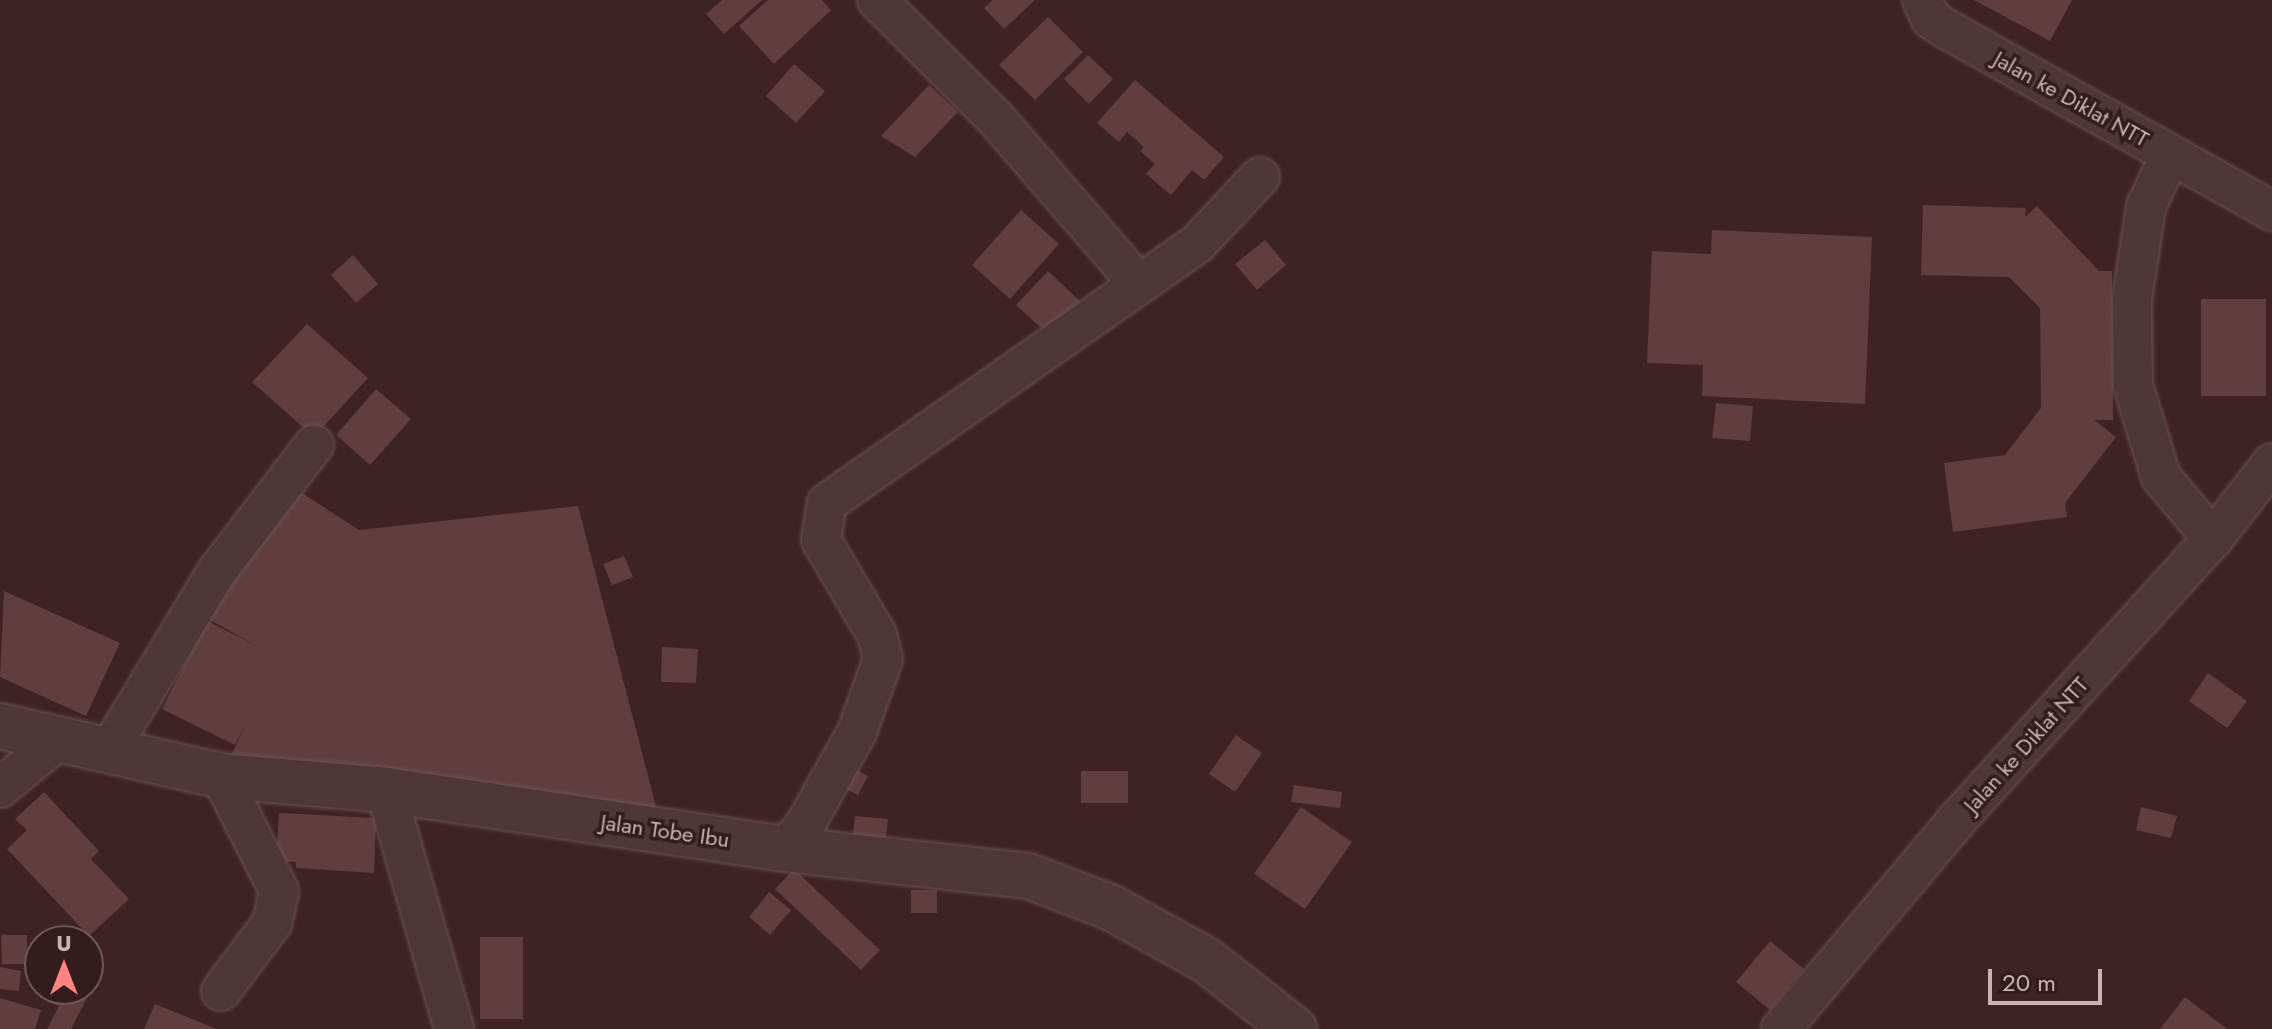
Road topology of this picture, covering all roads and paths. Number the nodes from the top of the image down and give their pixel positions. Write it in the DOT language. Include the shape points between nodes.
graph roads {
  1 [pos="877,0"];
  2 [pos="1922,0"];
  3 [pos="2170,155"];
  4 [pos="1260,177"];
  5 [pos="2272,211"];
  6 [pos="1137,282"];
  7 [pos="314,445"];
  8 [pos="2272,463"];
  9 [pos="2213,539"];
  10 [pos="0,726"];
  11 [pos="56,742"];
  12 [pos="108,752"];
  13 [pos="221,776"];
  14 [pos="0,788"];
  15 [pos="386,790"];
  16 [pos="784,849"];
  17 [pos="221,991"];
  18 [pos="454,1029"];
  19 [pos="1294,1029"];
  20 [pos="1781,1029"];
  1 -- 6 [label="street" via="996,119"];
  2 -- 3 [label="street, Jalan ke Diklat NTT" via="1931,19 1948,30"];
  3 -- 5 [label="street, Jalan ke Diklat NTT"];
  3 -- 9 [label="street" via="2146,207 2132,300 2133,385 2161,477"];
  4 -- 6 [label="street" via="1197,244"];
  6 -- 16 [label="street" via="827,503 821,540 877,635 883,659 857,732 805,825"];
  7 -- 12 [label="street" via="218,570"];
  8 -- 9 [label="street, Jalan ke Diklat NTT"];
  9 -- 20 [label="street, Jalan ke Diklat NTT" via="1956,821"];
  10 -- 11 [label="street, Jalan Tobe Ibu"];
  11 -- 12 [label="street, Jalan Tobe Ibu"];
  11 -- 14 [label="street"];
  12 -- 13 [label="street, Jalan Tobe Ibu"];
  13 -- 15 [label="street, Jalan Tobe Ibu"];
  13 -- 17 [label="street" via="279,891 272,923"];
  15 -- 16 [label="street, Jalan Tobe Ibu"];
  15 -- 18 [label="street"];
  16 -- 19 [label="street, Jalan Tobe Ibu" via="1028,876 1110,907 1206,960"];
}
